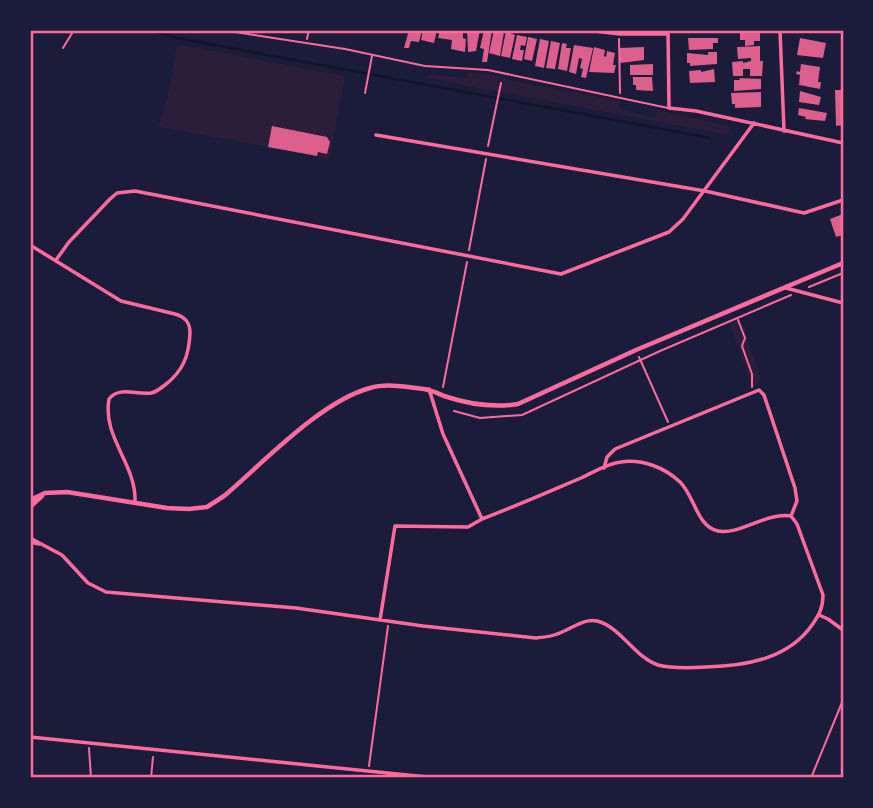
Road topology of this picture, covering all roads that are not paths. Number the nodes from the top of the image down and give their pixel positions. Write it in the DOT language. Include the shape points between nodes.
graph roads {
  1 [pos="75,30"];
  2 [pos="222,30"];
  3 [pos="586,30"];
  4 [pos="780,30"];
  5 [pos="818,30"];
  6 [pos="668,32"];
  7 [pos="843,32"];
  8 [pos="63,48"];
  9 [pos="373,55"];
  10 [pos="365,93"];
  11 [pos="669,108"];
  12 [pos="754,123"];
  13 [pos="784,131"];
  14 [pos="376,135"];
  15 [pos="843,142"];
  16 [pos="705,191"];
  17 [pos="843,200"];
  18 [pos="30,245"];
  19 [pos="56,260"];
  20 [pos="843,263"];
  21 [pos="786,288"];
  22 [pos="843,303"];
  23 [pos="429,390"];
  24 [pos="604,468"];
  25 [pos="45,493"];
  26 [pos="30,500"];
  27 [pos="135,503"];
  28 [pos="30,507"];
  29 [pos="790,516"];
  30 [pos="482,519"];
  31 [pos="30,540"];
  32 [pos="819,615"];
  33 [pos="380,620"];
  34 [pos="843,630"];
  35 [pos="30,737"];
  36 [pos="437,778"];
  1 -- 8 [label="lane"];
  2 -- 9 [label="lane"];
  3 -- 6 [label="street"];
  4 -- 13 [label="street"];
  5 -- 7 [label="lane"];
  6 -- 11 [label="street"];
  9 -- 10 [label="lane"];
  9 -- 11 [label="lane" via="425,66 492,71"];
  11 -- 12 [label="street"];
  12 -- 13 [label="street"];
  12 -- 16 [label="street"];
  13 -- 15 [label="street"];
  14 -- 16 [label="street"];
  16 -- 17 [label="street" via="804,214"];
  16 -- 19 [label="street" via="669,232 561,274 135,191 117,193"];
  18 -- 19 [label="street"];
  19 -- 27 [label="street" via="121,300 175,314 189,323 187,356 179,372 155,392 118,393 110,400 109,426 133,477"];
  20 -- 21 [label="street"];
  21 -- 22 [label="street"];
  21 -- 23 [label="street" via="518,404 482,405"];
  23 -- 27 [label="street" via="373,387 351,395 321,412 208,507"];
  23 -- 30 [label="street" via="443,434"];
  24 -- 29 [label="street" via="631,461 661,469 687,489 704,523 716,530 779,514"];
  24 -- 29 [label="street" via="615,449 761,391 795,488 797,500"];
  24 -- 30 [label="street"];
  25 -- 26 [label="street"];
  25 -- 27 [label="street" via="68,492"];
  25 -- 28 [label="street"];
  29 -- 32 [label="street" via="820,584 823,605"];
  30 -- 33 [label="street" via="468,527 395,526"];
  31 -- 33 [label="street" via="62,555 88,583 106,592"];
  32 -- 33 [label="street" via="802,639 772,656 724,667 682,668 657,664 597,621 536,638"];
  32 -- 34 [label="street"];
  35 -- 36 [label="street"];
}
